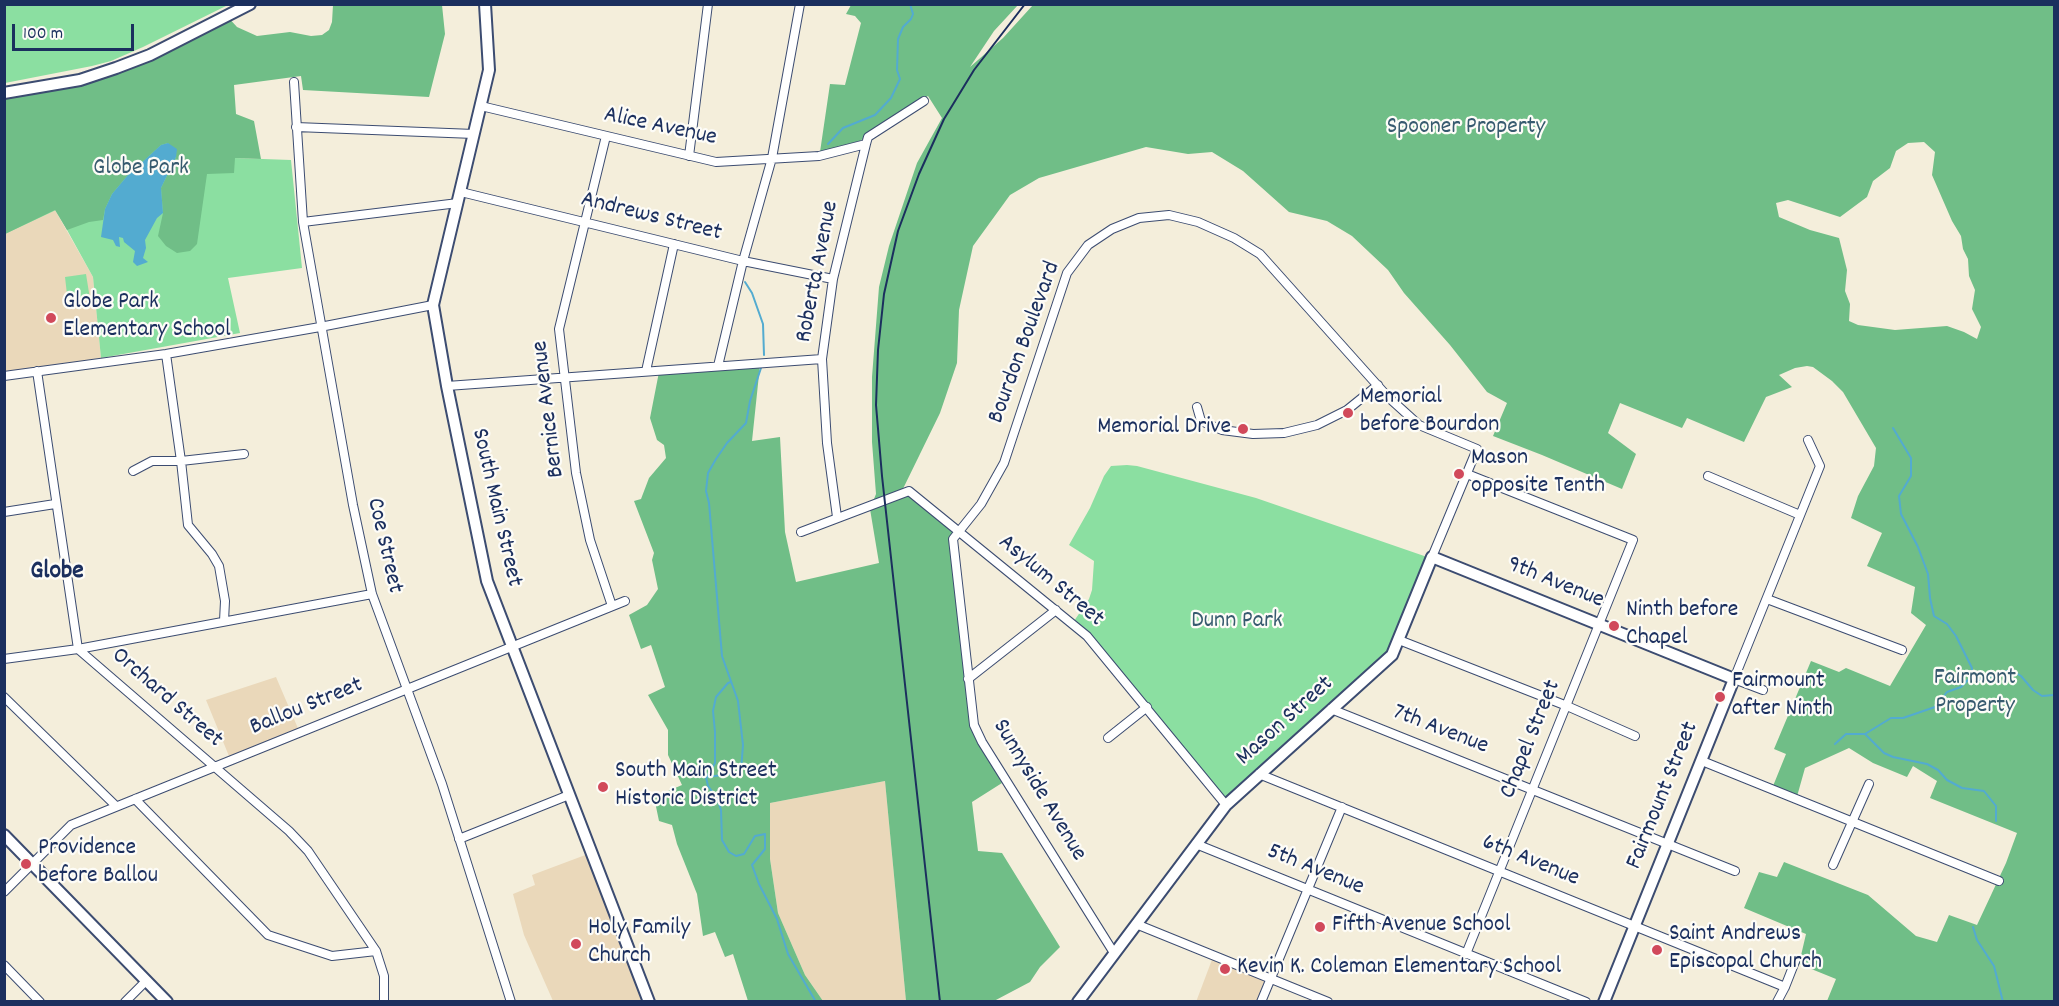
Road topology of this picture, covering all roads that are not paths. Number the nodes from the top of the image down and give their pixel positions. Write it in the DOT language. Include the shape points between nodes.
graph roads {
  1 [pos="250,4"];
  2 [pos="485,4"];
  3 [pos="708,4"];
  4 [pos="800,4"];
  5 [pos="294,82"];
  6 [pos="4,93"];
  7 [pos="924,101"];
  8 [pos="481,106"];
  9 [pos="296,128"];
  10 [pos="474,134"];
  11 [pos="606,136"];
  12 [pos="866,144"];
  13 [pos="688,156"];
  14 [pos="772,158"];
  15 [pos="460,197"];
  16 [pos="303,222"];
  17 [pos="585,222"];
  18 [pos="674,244"];
  19 [pos="743,261"];
  20 [pos="833,279"];
  21 [pos="433,305"];
  22 [pos="320,327"];
  23 [pos="166,354"];
  24 [pos="822,359"];
  25 [pos="718,366"];
  26 [pos="37,371"];
  27 [pos="646,371"];
  28 [pos="4,376"];
  29 [pos="564,377"];
  30 [pos="1378,385"];
  31 [pos="447,386"];
  32 [pos="1197,407"];
  33 [pos="1808,440"];
  34 [pos="1477,449"];
  35 [pos="244,454"];
  36 [pos="181,461"];
  37 [pos="133,471"];
  38 [pos="1467,474"];
  39 [pos="1708,477"];
  40 [pos="55,504"];
  41 [pos="4,512"];
  42 [pos="1800,515"];
  43 [pos="837,517"];
  44 [pos="801,532"];
  45 [pos="959,532"];
  46 [pos="1432,557"];
  47 [pos="372,594"];
  48 [pos="1767,599"];
  49 [pos="625,601"];
  50 [pos="612,606"];
  51 [pos="1056,610"];
  52 [pos="225,621"];
  53 [pos="1600,624"];
  54 [pos="1399,640"];
  55 [pos="511,646"];
  56 [pos="78,649"];
  57 [pos="1902,651"];
  58 [pos="4,659"];
  59 [pos="968,679"];
  60 [pos="1734,679"];
  61 [pos="406,688"];
  62 [pos="1763,690"];
  63 [pos="4,698"];
  64 [pos="1567,706"];
  65 [pos="1147,707"];
  66 [pos="1331,709"];
  67 [pos="1635,736"];
  68 [pos="1108,738"];
  69 [pos="1702,761"];
  70 [pos="215,766"];
  71 [pos="1259,774"];
  72 [pos="1869,784"];
  73 [pos="1534,789"];
  74 [pos="568,795"];
  75 [pos="135,799"];
  76 [pos="1226,805"];
  77 [pos="116,806"];
  78 [pos="1342,807"];
  79 [pos="1852,822"];
  80 [pos="4,835"];
  81 [pos="459,838"];
  82 [pos="1668,843"];
  83 [pos="1196,844"];
  84 [pos="33,864"];
  85 [pos="1833,865"];
  86 [pos="1735,871"];
  87 [pos="1500,872"];
  88 [pos="1999,881"];
  89 [pos="1307,888"];
  90 [pos="4,892"];
  91 [pos="1136,924"];
  92 [pos="1635,926"];
  93 [pos="376,951"];
  94 [pos="1114,953"];
  95 [pos="1466,954"];
  96 [pos="1796,958"];
  97 [pos="4,965"];
  98 [pos="1270,978"];
  99 [pos="146,981"];
  100 [pos="1785,987"];
  101 [pos="40,1002"];
  102 [pos="125,1002"];
  103 [pos="167,1002"];
  104 [pos="384,1002"];
  105 [pos="511,1002"];
  106 [pos="649,1002"];
  107 [pos="1078,1002"];
  108 [pos="1261,1002"];
  109 [pos="1328,1002"];
  110 [pos="1586,1002"];
  111 [pos="1604,1002"];
  112 [pos="1777,1002"];
  1 -- 6 [label="main road" via="116,68 80,80"];
  2 -- 8 [label="main road, South Main Street" via="489,70"];
  3 -- 13 [label="street"];
  4 -- 14 [label="street"];
  5 -- 9 [label="street, Coe Street"];
  7 -- 12 [label="street, Alice Avenue" via="868,137"];
  8 -- 10 [label="main road, South Main Street"];
  8 -- 11 [label="street, Alice Avenue"];
  9 -- 10 [label="street"];
  9 -- 16 [label="street, Coe Street"];
  10 -- 15 [label="main road, South Main Street"];
  11 -- 13 [label="street, Alice Avenue"];
  11 -- 17 [label="street, Bernice Avenue"];
  12 -- 14 [label="street, Alice Avenue" via="819,156"];
  12 -- 20 [label="street, Roberta Avenue"];
  13 -- 14 [label="street, Alice Avenue" via="716,162"];
  14 -- 19 [label="street"];
  15 -- 16 [label="street"];
  15 -- 17 [label="street, Andrews Street"];
  15 -- 21 [label="main road, South Main Street"];
  16 -- 22 [label="street, Coe Street"];
  17 -- 18 [label="street, Andrews Street"];
  17 -- 29 [label="street, Bernice Avenue" via="559,329"];
  18 -- 19 [label="street, Andrews Street"];
  18 -- 27 [label="street"];
  19 -- 20 [label="street, Andrews Street"];
  19 -- 25 [label="street"];
  20 -- 24 [label="street, Roberta Avenue"];
  21 -- 22 [label="street"];
  21 -- 31 [label="main road, South Main Street"];
  22 -- 23 [label="street"];
  22 -- 47 [label="street, Coe Street"];
  23 -- 26 [label="street"];
  23 -- 36 [label="street"];
  24 -- 25 [label="street"];
  24 -- 43 [label="street, Roberta Avenue"];
  25 -- 27 [label="street"];
  26 -- 28 [label="street"];
  26 -- 40 [label="street, Orchard Street"];
  27 -- 29 [label="street"];
  29 -- 31 [label="street"];
  29 -- 50 [label="street, Bernice Avenue" via="576,473 590,540"];
  30 -- 32 [label="street" via="1347,410 1317,425 1284,433 1222,430 1201,421"];
  30 -- 34 [label="street, Bourdon Boulevard" via="1419,425"];
  30 -- 45 [label="street, Bourdon Boulevard" via="1260,254 1198,222 1169,215 1139,218 1088,245 1067,273 1004,463 981,504"];
  31 -- 55 [label="main road, South Main Street" via="487,581"];
  33 -- 42 [label="street, Fairmount Street" via="1820,466"];
  34 -- 38 [label="street, Mason Street"];
  35 -- 36 [label="street"];
  36 -- 37 [label="street" via="152,461"];
  36 -- 52 [label="street" via="188,525 219,566"];
  38 -- 46 [label="street, Mason Street"];
  38 -- 53 [label="street, Chapel Street" via="1633,540"];
  39 -- 42 [label="street"];
  40 -- 41 [label="street"];
  40 -- 56 [label="street, Orchard Street"];
  42 -- 48 [label="street, Fairmount Street"];
  43 -- 44 [label="street, Asylum Street"];
  43 -- 45 [label="street, Asylum Street" via="909,491"];
  45 -- 51 [label="street, Asylum Street"];
  45 -- 59 [label="street, Sunnyside Avenue" via="953,539"];
  46 -- 53 [label="main road, 9th Avenue"];
  46 -- 54 [label="main road, Mason Street"];
  47 -- 52 [label="street"];
  47 -- 61 [label="street, Coe Street"];
  48 -- 57 [label="street"];
  48 -- 60 [label="street, Fairmount Street"];
  49 -- 50 [label="street, Ballou Street"];
  50 -- 55 [label="street, Ballou Street"];
  51 -- 59 [label="street"];
  51 -- 65 [label="street, Asylum Street" via="1087,636"];
  52 -- 56 [label="street"];
  53 -- 60 [label="main road, 9th Avenue"];
  53 -- 64 [label="street, Chapel Street"];
  54 -- 64 [label="street"];
  54 -- 66 [label="main road, Mason Street" via="1392,654"];
  55 -- 61 [label="street, Ballou Street"];
  55 -- 74 [label="main road, South Main Street"];
  56 -- 58 [label="street"];
  56 -- 70 [label="street, Orchard Street"];
  59 -- 94 [label="street, Sunnyside Avenue" via="974,725 982,742"];
  60 -- 62 [label="street, 9th Avenue"];
  60 -- 69 [label="main road, Fairmount Street"];
  61 -- 70 [label="street, Ballou Street"];
  61 -- 81 [label="street, Coe Street"];
  63 -- 77 [label="street"];
  64 -- 67 [label="street"];
  64 -- 73 [label="street, Chapel Street"];
  65 -- 68 [label="street"];
  65 -- 76 [label="street, Asylum Street"];
  66 -- 71 [label="main road, Mason Street"];
  66 -- 73 [label="street, 7th Avenue"];
  69 -- 79 [label="street"];
  69 -- 82 [label="main road, Fairmount Street"];
  70 -- 75 [label="street, Ballou Street"];
  70 -- 93 [label="street, Orchard Street" via="308,851"];
  71 -- 76 [label="main road, Mason Street"];
  71 -- 78 [label="street, 6th Avenue"];
  72 -- 79 [label="street"];
  73 -- 82 [label="street, 7th Avenue"];
  73 -- 87 [label="street, Chapel Street"];
  74 -- 81 [label="street"];
  74 -- 106 [label="main road, South Main Street"];
  75 -- 77 [label="street, Ballou Street"];
  75 -- 93 [label="street" via="268,935 332,957"];
  76 -- 83 [label="main road, Mason Street"];
  77 -- 84 [label="street, Ballou Street" via="71,825"];
  78 -- 87 [label="street, 6th Avenue"];
  78 -- 89 [label="street"];
  79 -- 85 [label="street"];
  79 -- 88 [label="street"];
  80 -- 84 [label="main road"];
  81 -- 105 [label="street, Coe Street"];
  82 -- 86 [label="street, 7th Avenue"];
  82 -- 92 [label="main road, Fairmount Street"];
  83 -- 89 [label="street, 5th Avenue"];
  83 -- 91 [label="main road, Mason Street"];
  84 -- 90 [label="street, Ballou Street"];
  84 -- 99 [label="main road"];
  87 -- 92 [label="street, 6th Avenue"];
  87 -- 95 [label="street, Chapel Street"];
  89 -- 95 [label="street, 5th Avenue"];
  89 -- 98 [label="street"];
  91 -- 94 [label="main road, Mason Street"];
  91 -- 98 [label="street"];
  92 -- 100 [label="street, 6th Avenue"];
  92 -- 111 [label="main road, Fairmount Street"];
  93 -- 104 [label="street, Orchard Street" via="384,976"];
  94 -- 107 [label="main road, Mason Street"];
  95 -- 110 [label="street, 5th Avenue"];
  96 -- 100 [label="street"];
  97 -- 101 [label="street"];
  98 -- 108 [label="street"];
  98 -- 109 [label="street"];
  99 -- 102 [label="street"];
  99 -- 103 [label="main road"];
  100 -- 112 [label="street"];
}
